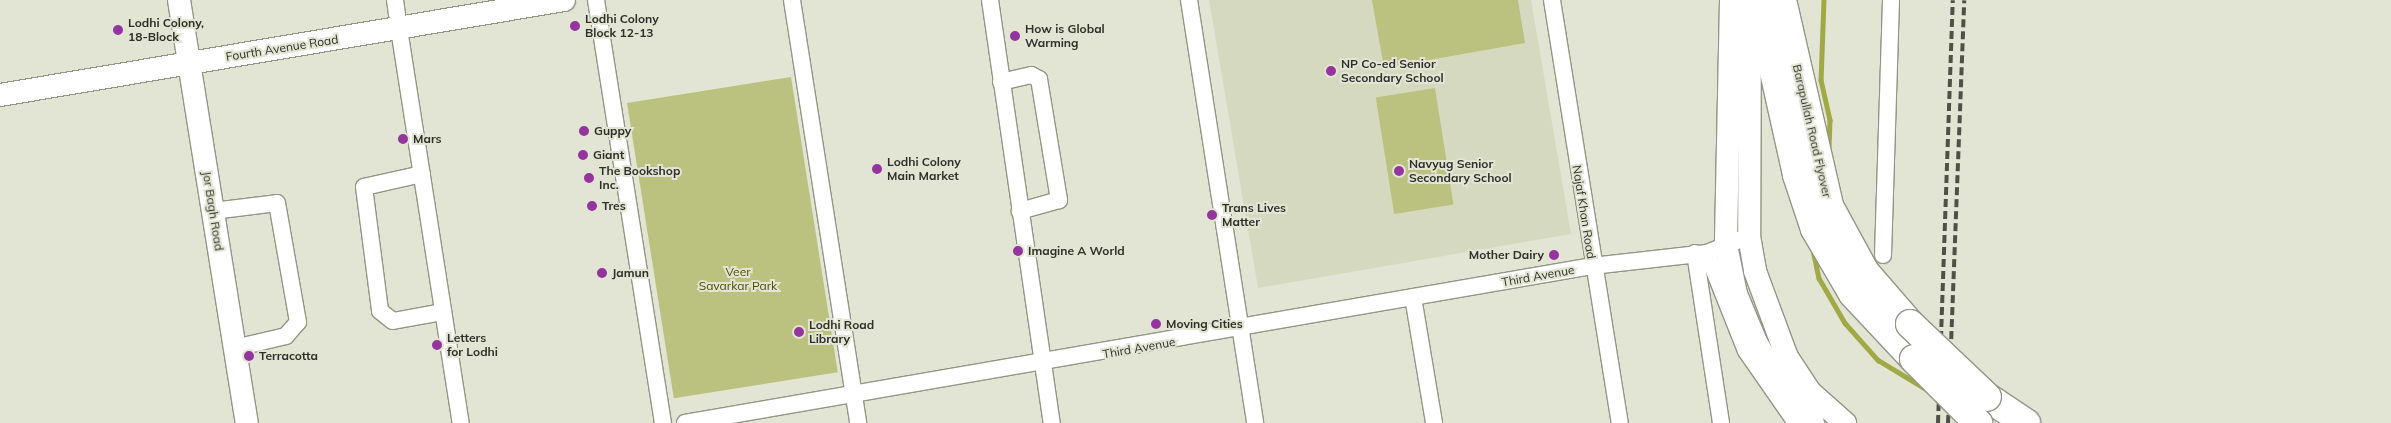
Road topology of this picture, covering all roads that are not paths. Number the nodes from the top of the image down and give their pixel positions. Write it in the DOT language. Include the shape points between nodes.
graph roads {
  1 [pos="179,0"];
  2 [pos="486,0"];
  3 [pos="564,0"];
  4 [pos="596,0"];
  5 [pos="792,0"];
  6 [pos="990,0"];
  7 [pos="1189,0"];
  8 [pos="1552,0"];
  9 [pos="1731,0"];
  10 [pos="1750,0"];
  11 [pos="1758,0"];
  12 [pos="1782,0"];
  13 [pos="1890,0"];
  14 [pos="397,15"];
  15 [pos="188,57"];
  16 [pos="0,81"];
  17 [pos="1001,82"];
  18 [pos="0,95"];
  19 [pos="422,174"];
  20 [pos="213,211"];
  21 [pos="1020,211"];
  22 [pos="1749,236"];
  23 [pos="1709,250"];
  24 [pos="1883,255"];
  25 [pos="1592,266"];
  26 [pos="1413,297"];
  27 [pos="444,312"];
  28 [pos="1240,330"];
  29 [pos="235,348"];
  30 [pos="1042,364"];
  31 [pos="853,392"];
  32 [pos="247,423"];
  33 [pos="461,423"];
  34 [pos="663,423"];
  35 [pos="685,423"];
  36 [pos="858,423"];
  37 [pos="1052,423"];
  38 [pos="1255,423"];
  39 [pos="1434,423"];
  40 [pos="1620,423"];
  41 [pos="1721,423"];
  42 [pos="1796,423"];
  43 [pos="1813,423"];
  44 [pos="1845,423"];
  45 [pos="1978,423"];
  46 [pos="2026,423"];
  1 -- 15 [label="street, Jor Bagh Road"];
  2 -- 14 [label="street, Fourth Avenue Road"];
  3 -- 14 [label="street, Fourth Avenue Road"];
  4 -- 34 [label="street"];
  5 -- 31 [label="street"];
  6 -- 17 [label="street"];
  7 -- 28 [label="street"];
  8 -- 25 [label="street, Najaf Khan Road"];
  9 -- 23 [label="street"];
  10 -- 22 [label="street"];
  11 -- 45 [label="highway, Barapullah Road Flyover, bridge" via="1797,175 1815,229 1853,294"];
  12 -- 46 [label="highway, Barapullah Road Flyover, bridge" via="1830,206 1865,272 1910,324 1987,398"];
  13 -- 24 [label="street"];
  14 -- 15 [label="street, Fourth Avenue Road"];
  14 -- 19 [label="street"];
  15 -- 16 [label="street, Fourth Avenue Road"];
  15 -- 18 [label="street, Fourth Avenue Road"];
  15 -- 20 [label="street, Jor Bagh Road"];
  17 -- 21 [label="street"];
  17 -- 21 [label="street" via="1031,76 1039,79 1059,200"];
  19 -- 27 [label="street"];
  19 -- 27 [label="street" via="364,187 380,311 393,321"];
  20 -- 29 [label="street, Jor Bagh Road"];
  20 -- 29 [label="street" via="277,203 298,322 286,336"];
  21 -- 30 [label="street"];
  22 -- 23 [label="street, Third Avenue"];
  22 -- 44 [label="street" via="1767,313 1787,357 1810,392"];
  23 -- 25 [label="street, Third Avenue"];
  23 -- 41 [label="street"];
  23 -- 42 [label="street" via="1746,351"];
  23 -- 43 [label="street" via="1736,294 1756,342 1784,388"];
  25 -- 26 [label="street, Third Avenue"];
  25 -- 40 [label="street, Najaf Khan Road"];
  26 -- 28 [label="street, Third Avenue"];
  26 -- 39 [label="street"];
  27 -- 33 [label="street"];
  28 -- 30 [label="street, Third Avenue"];
  28 -- 38 [label="street"];
  29 -- 32 [label="street, Jor Bagh Road"];
  30 -- 31 [label="street, Third Avenue"];
  30 -- 37 [label="street"];
  31 -- 35 [label="street, Third Avenue"];
  31 -- 36 [label="street"];
}
